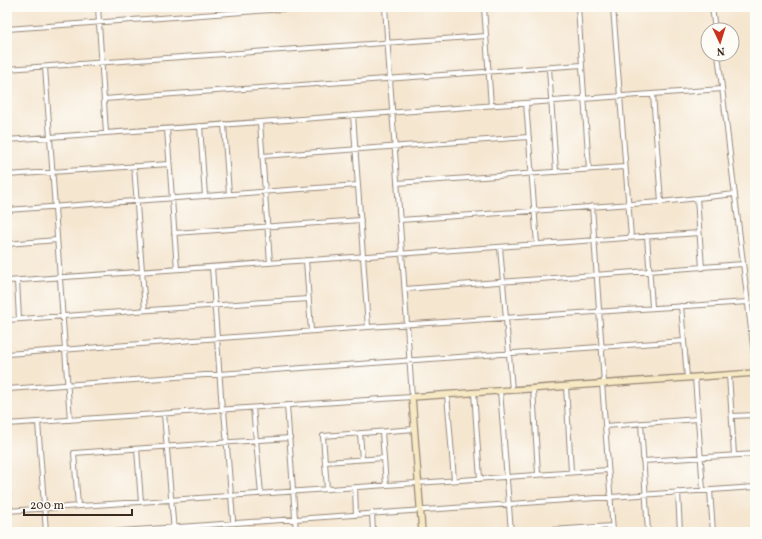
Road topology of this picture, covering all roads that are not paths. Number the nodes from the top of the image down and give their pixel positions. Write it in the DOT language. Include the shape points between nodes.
graph roads {
  1 [pos="98,7"];
  2 [pos="312,7"];
  3 [pos="385,7"];
  4 [pos="484,7"];
  5 [pos="578,7"];
  6 [pos="613,7"];
  7 [pos="712,7"];
  8 [pos="99,22"];
  9 [pos="714,22"];
  10 [pos="7,28"];
  11 [pos="486,36"];
  12 [pos="387,43"];
  13 [pos="719,62"];
  14 [pos="102,63"];
  15 [pos="582,65"];
  16 [pos="45,67"];
  17 [pos="549,68"];
  18 [pos="7,70"];
  19 [pos="489,72"];
  20 [pos="390,79"];
  21 [pos="722,89"];
  22 [pos="653,94"];
  23 [pos="619,97"];
  24 [pos="104,99"];
  25 [pos="584,99"];
  26 [pos="551,101"];
  27 [pos="526,103"];
  28 [pos="491,106"];
  29 [pos="392,113"];
  30 [pos="353,115"];
  31 [pos="260,122"];
  32 [pos="224,124"];
  33 [pos="200,126"];
  34 [pos="167,129"];
  35 [pos="106,133"];
  36 [pos="50,137"];
  37 [pos="528,137"];
  38 [pos="7,140"];
  39 [pos="395,147"];
  40 [pos="356,150"];
  41 [pos="262,156"];
  42 [pos="169,164"];
  43 [pos="134,166"];
  44 [pos="624,167"];
  45 [pos="589,169"];
  46 [pos="52,172"];
  47 [pos="556,172"];
  48 [pos="531,174"];
  49 [pos="7,175"];
  50 [pos="397,183"];
  51 [pos="358,185"];
  52 [pos="265,192"];
  53 [pos="229,194"];
  54 [pos="735,194"];
  55 [pos="205,196"];
  56 [pos="172,198"];
  57 [pos="697,198"];
  58 [pos="137,200"];
  59 [pos="661,202"];
  60 [pos="627,204"];
  61 [pos="55,206"];
  62 [pos="592,206"];
  63 [pos="7,210"];
  64 [pos="534,210"];
  65 [pos="360,220"];
  66 [pos="400,220"];
  67 [pos="267,227"];
  68 [pos="699,232"];
  69 [pos="174,233"];
  70 [pos="647,236"];
  71 [pos="630,237"];
  72 [pos="57,240"];
  73 [pos="594,240"];
  74 [pos="7,244"];
  75 [pos="537,244"];
  76 [pos="500,247"];
  77 [pos="402,254"];
  78 [pos="363,256"];
  79 [pos="306,260"];
  80 [pos="270,263"];
  81 [pos="743,264"];
  82 [pos="212,267"];
  83 [pos="702,268"];
  84 [pos="177,269"];
  85 [pos="142,272"];
  86 [pos="649,272"];
  87 [pos="597,276"];
  88 [pos="60,278"];
  89 [pos="7,281"];
  90 [pos="17,281"];
  91 [pos="503,282"];
  92 [pos="405,289"];
  93 [pos="308,299"];
  94 [pos="748,302"];
  95 [pos="214,305"];
  96 [pos="682,306"];
  97 [pos="652,307"];
  98 [pos="144,310"];
  99 [pos="600,311"];
  100 [pos="62,316"];
  101 [pos="19,319"];
  102 [pos="506,319"];
  103 [pos="7,320"];
  104 [pos="407,326"];
  105 [pos="368,327"];
  106 [pos="311,331"];
  107 [pos="217,339"];
  108 [pos="684,341"];
  109 [pos="602,347"];
  110 [pos="65,350"];
  111 [pos="509,353"];
  112 [pos="7,354"];
  113 [pos="410,360"];
  114 [pos="755,362"];
  115 [pos="755,373"];
  116 [pos="219,374"];
  117 [pos="729,374"];
  118 [pos="687,377"];
  119 [pos="695,377"];
  120 [pos="603,383"];
  121 [pos="67,384"];
  122 [pos="566,386"];
  123 [pos="533,388"];
  124 [pos="7,389"];
  125 [pos="500,390"];
  126 [pos="512,390"];
  127 [pos="474,392"];
  128 [pos="448,394"];
  129 [pos="412,397"];
  130 [pos="287,405"];
  131 [pos="253,408"];
  132 [pos="223,410"];
  133 [pos="164,414"];
  134 [pos="755,415"];
  135 [pos="732,416"];
  136 [pos="698,419"];
  137 [pos="70,420"];
  138 [pos="38,422"];
  139 [pos="641,423"];
  140 [pos="7,424"];
  141 [pos="605,426"];
  142 [pos="415,429"];
  143 [pos="382,432"];
  144 [pos="360,433"];
  145 [pos="290,438"];
  146 [pos="256,440"];
  147 [pos="227,442"];
  148 [pos="167,447"];
  149 [pos="137,449"];
  150 [pos="755,454"];
  151 [pos="734,455"];
  152 [pos="700,457"];
  153 [pos="384,458"];
  154 [pos="362,459"];
  155 [pos="643,461"];
  156 [pos="325,462"];
  157 [pos="608,470"];
  158 [pos="571,472"];
  159 [pos="538,474"];
  160 [pos="507,477"];
  161 [pos="480,478"];
  162 [pos="454,480"];
  163 [pos="7,481"];
  164 [pos="418,483"];
  165 [pos="386,485"];
  166 [pos="755,486"];
  167 [pos="355,487"];
  168 [pos="327,489"];
  169 [pos="703,490"];
  170 [pos="710,490"];
  171 [pos="293,491"];
  172 [pos="678,492"];
  173 [pos="261,494"];
  174 [pos="646,494"];
  175 [pos="231,496"];
  176 [pos="610,497"];
  177 [pos="172,500"];
  178 [pos="141,502"];
  179 [pos="509,504"];
  180 [pos="78,506"];
  181 [pos="44,508"];
  182 [pos="420,510"];
  183 [pos="8,511"];
  184 [pos="372,513"];
  185 [pos="356,514"];
  186 [pos="295,519"];
  187 [pos="233,523"];
  188 [pos="200,525"];
  189 [pos="612,526"];
  190 [pos="174,530"];
  191 [pos="143,531"];
  192 [pos="46,532"];
  193 [pos="107,532"];
  194 [pos="112,532"];
  195 [pos="201,532"];
  196 [pos="234,532"];
  197 [pos="296,532"];
  198 [pos="373,532"];
  199 [pos="422,532"];
  200 [pos="511,532"];
  201 [pos="522,532"];
  202 [pos="613,532"];
  203 [pos="648,532"];
  204 [pos="680,532"];
  205 [pos="713,532"];
  1 -- 8 [label="street"];
  2 -- 8 [label="street"];
  3 -- 12 [label="street"];
  4 -- 11 [label="street"];
  5 -- 15 [label="street"];
  6 -- 23 [label="street"];
  7 -- 9 [label="street"];
  8 -- 10 [label="street"];
  8 -- 14 [label="street"];
  11 -- 12 [label="street"];
  11 -- 19 [label="street"];
  12 -- 14 [label="street"];
  12 -- 20 [label="street"];
  13 -- 21 [label="street"];
  14 -- 16 [label="street"];
  14 -- 24 [label="street"];
  15 -- 17 [label="street"];
  15 -- 25 [label="street"];
  16 -- 18 [label="street"];
  16 -- 36 [label="street"];
  17 -- 19 [label="street"];
  17 -- 26 [label="street"];
  19 -- 20 [label="street"];
  19 -- 28 [label="street"];
  20 -- 24 [label="street"];
  20 -- 29 [label="street"];
  21 -- 22 [label="street"];
  21 -- 54 [label="street"];
  22 -- 23 [label="street"];
  22 -- 59 [label="street"];
  23 -- 25 [label="street"];
  23 -- 44 [label="street"];
  24 -- 35 [label="street"];
  25 -- 26 [label="street"];
  25 -- 45 [label="street"];
  26 -- 27 [label="street"];
  26 -- 47 [label="street"];
  27 -- 28 [label="street"];
  27 -- 37 [label="street"];
  28 -- 29 [label="street"];
  29 -- 30 [label="street"];
  29 -- 39 [label="street"];
  30 -- 31 [label="street"];
  30 -- 40 [label="street"];
  31 -- 32 [label="street"];
  31 -- 41 [label="street"];
  32 -- 33 [label="street"];
  32 -- 53 [label="street"];
  33 -- 34 [label="street"];
  33 -- 55 [label="street"];
  34 -- 35 [label="street"];
  34 -- 42 [label="street"];
  35 -- 36 [label="street"];
  36 -- 38 [label="street"];
  36 -- 46 [label="street"];
  37 -- 39 [label="street"];
  37 -- 48 [label="street"];
  39 -- 40 [label="street"];
  39 -- 50 [label="street"];
  40 -- 41 [label="street"];
  40 -- 51 [label="street"];
  41 -- 52 [label="street"];
  42 -- 43 [label="street"];
  42 -- 56 [label="street"];
  43 -- 46 [label="street"];
  43 -- 58 [label="street"];
  44 -- 45 [label="street"];
  44 -- 60 [label="street"];
  45 -- 47 [label="street"];
  46 -- 49 [label="street"];
  46 -- 61 [label="street"];
  47 -- 48 [label="street"];
  48 -- 50 [label="street"];
  48 -- 64 [label="street"];
  50 -- 66 [label="street"];
  51 -- 52 [label="street"];
  51 -- 65 [label="street"];
  52 -- 53 [label="street"];
  52 -- 67 [label="street"];
  53 -- 55 [label="street"];
  54 -- 57 [label="street"];
  54 -- 81 [label="street"];
  55 -- 56 [label="street"];
  56 -- 58 [label="street"];
  56 -- 69 [label="street"];
  57 -- 59 [label="street"];
  57 -- 68 [label="street"];
  58 -- 61 [label="street"];
  58 -- 85 [label="street"];
  59 -- 60 [label="street"];
  60 -- 62 [label="street"];
  60 -- 71 [label="street"];
  61 -- 63 [label="street"];
  61 -- 72 [label="street"];
  62 -- 64 [label="street"];
  62 -- 73 [label="street"];
  64 -- 66 [label="street"];
  64 -- 75 [label="street"];
  65 -- 67 [label="street"];
  65 -- 78 [label="street"];
  66 -- 77 [label="street"];
  67 -- 69 [label="street"];
  67 -- 80 [label="street"];
  68 -- 70 [label="street"];
  68 -- 83 [label="street"];
  69 -- 84 [label="street"];
  70 -- 71 [label="street"];
  70 -- 86 [label="street"];
  71 -- 73 [label="street"];
  72 -- 74 [label="street"];
  72 -- 88 [label="street"];
  73 -- 75 [label="street"];
  73 -- 87 [label="street"];
  75 -- 76 [label="street"];
  76 -- 77 [label="street"];
  76 -- 91 [label="street"];
  77 -- 78 [label="street"];
  77 -- 92 [label="street"];
  78 -- 79 [label="street"];
  78 -- 105 [label="street"];
  79 -- 80 [label="street"];
  79 -- 93 [label="street"];
  80 -- 82 [label="street"];
  81 -- 83 [label="street"];
  81 -- 94 [label="street"];
  82 -- 84 [label="street"];
  82 -- 95 [label="street"];
  83 -- 86 [label="street"];
  84 -- 85 [label="street"];
  85 -- 88 [label="street"];
  85 -- 98 [label="street"];
  86 -- 87 [label="street"];
  86 -- 97 [label="street"];
  87 -- 91 [label="street"];
  87 -- 99 [label="street"];
  88 -- 90 [label="street"];
  88 -- 100 [label="street"];
  89 -- 90 [label="street"];
  90 -- 101 [label="street"];
  91 -- 92 [label="street"];
  91 -- 102 [label="street"];
  92 -- 104 [label="street"];
  93 -- 95 [label="street"];
  93 -- 106 [label="street"];
  94 -- 96 [label="street"];
  94 -- 114 [label="street"];
  95 -- 98 [label="street"];
  95 -- 107 [label="street"];
  96 -- 97 [label="street"];
  96 -- 108 [label="street"];
  97 -- 99 [label="street"];
  98 -- 100 [label="street"];
  99 -- 102 [label="street"];
  99 -- 109 [label="street"];
  100 -- 101 [label="street"];
  100 -- 110 [label="street"];
  101 -- 103 [label="street"];
  102 -- 104 [label="street"];
  102 -- 111 [label="street"];
  104 -- 105 [label="street"];
  104 -- 113 [label="street"];
  105 -- 106 [label="street"];
  106 -- 107 [label="street"];
  107 -- 110 [label="street"];
  107 -- 116 [label="street"];
  108 -- 109 [label="street"];
  108 -- 118 [label="street"];
  109 -- 111 [label="street"];
  109 -- 120 [label="street"];
  110 -- 112 [label="street"];
  110 -- 121 [label="street"];
  111 -- 113 [label="street"];
  111 -- 126 [label="street"];
  113 -- 116 [label="street"];
  113 -- 129 [label="street"];
  115 -- 117 [label="street"];
  116 -- 121 [label="street"];
  116 -- 132 [label="street"];
  117 -- 119 [label="street"];
  117 -- 135 [label="street"];
  118 -- 119 [label="street"];
  118 -- 120 [label="street"];
  119 -- 136 [label="street"];
  120 -- 122 [label="street"];
  120 -- 141 [label="street"];
  121 -- 124 [label="street"];
  121 -- 137 [label="street"];
  122 -- 123 [label="street"];
  122 -- 158 [label="street"];
  123 -- 126 [label="street"];
  123 -- 159 [label="street"];
  125 -- 126 [label="street"];
  125 -- 127 [label="street"];
  125 -- 160 [label="street"];
  127 -- 128 [label="street"];
  127 -- 161 [label="street"];
  128 -- 129 [label="street"];
  128 -- 162 [label="street"];
  129 -- 130 [label="street"];
  129 -- 142 [label="street"];
  130 -- 131 [label="street"];
  130 -- 145 [label="street"];
  131 -- 132 [label="street"];
  131 -- 146 [label="street"];
  132 -- 133 [label="street"];
  132 -- 147 [label="street"];
  133 -- 137 [label="street"];
  133 -- 148 [label="street"];
  134 -- 135 [label="street"];
  135 -- 151 [label="street"];
  136 -- 139 [label="street"];
  136 -- 152 [label="street"];
  137 -- 138 [label="street"];
  138 -- 140 [label="street"];
  138 -- 181 [label="street"];
  139 -- 141 [label="street"];
  139 -- 155 [label="street"];
  141 -- 157 [label="street"];
  142 -- 143 [label="street"];
  142 -- 164 [label="street"];
  143 -- 144 [label="street"];
  143 -- 153 [label="street"];
  144 -- 154 [label="street"];
  144 -- 156 [label="street" via="323,436"];
  145 -- 146 [label="street"];
  145 -- 171 [label="street"];
  146 -- 147 [label="street"];
  146 -- 173 [label="street"];
  147 -- 148 [label="street"];
  147 -- 175 [label="street"];
  148 -- 149 [label="street"];
  148 -- 177 [label="street"];
  149 -- 178 [label="street"];
  149 -- 180 [label="street" via="74,453"];
  150 -- 151 [label="street"];
  151 -- 152 [label="street"];
  152 -- 155 [label="street"];
  152 -- 169 [label="street"];
  153 -- 154 [label="street"];
  153 -- 165 [label="street"];
  154 -- 156 [label="street"];
  155 -- 174 [label="street"];
  156 -- 168 [label="street"];
  157 -- 158 [label="street"];
  157 -- 176 [label="street"];
  158 -- 159 [label="street"];
  159 -- 160 [label="street"];
  160 -- 161 [label="street"];
  160 -- 179 [label="street"];
  161 -- 162 [label="street"];
  162 -- 164 [label="street"];
  163 -- 183 [label="street"];
  164 -- 165 [label="street"];
  164 -- 182 [label="street"];
  165 -- 167 [label="street"];
  166 -- 170 [label="street"];
  167 -- 168 [label="street"];
  167 -- 185 [label="street"];
  168 -- 171 [label="street"];
  169 -- 170 [label="street"];
  169 -- 172 [label="street"];
  170 -- 205 [label="street"];
  171 -- 173 [label="street"];
  171 -- 186 [label="street"];
  172 -- 174 [label="street"];
  172 -- 204 [label="street"];
  173 -- 175 [label="street"];
  174 -- 176 [label="street"];
  174 -- 203 [label="street"];
  175 -- 177 [label="street"];
  175 -- 187 [label="street"];
  176 -- 179 [label="street"];
  176 -- 189 [label="street"];
  177 -- 178 [label="street"];
  177 -- 190 [label="street"];
  178 -- 180 [label="street"];
  179 -- 182 [label="street"];
  179 -- 200 [label="street"];
  180 -- 181 [label="street"];
  181 -- 183 [label="street"];
  181 -- 192 [label="street"];
  182 -- 184 [label="street"];
  182 -- 199 [label="street"];
  184 -- 185 [label="street"];
  184 -- 198 [label="street"];
  185 -- 186 [label="street"];
  186 -- 187 [label="street"];
  186 -- 197 [label="street"];
  187 -- 188 [label="street"];
  187 -- 196 [label="street"];
  188 -- 190 [label="street"];
  188 -- 195 [label="street"];
  189 -- 201 [label="street"];
  189 -- 202 [label="street"];
  190 -- 191 [label="street"];
  191 -- 194 [label="street"];
  193 -- 194 [label="street"];
}
